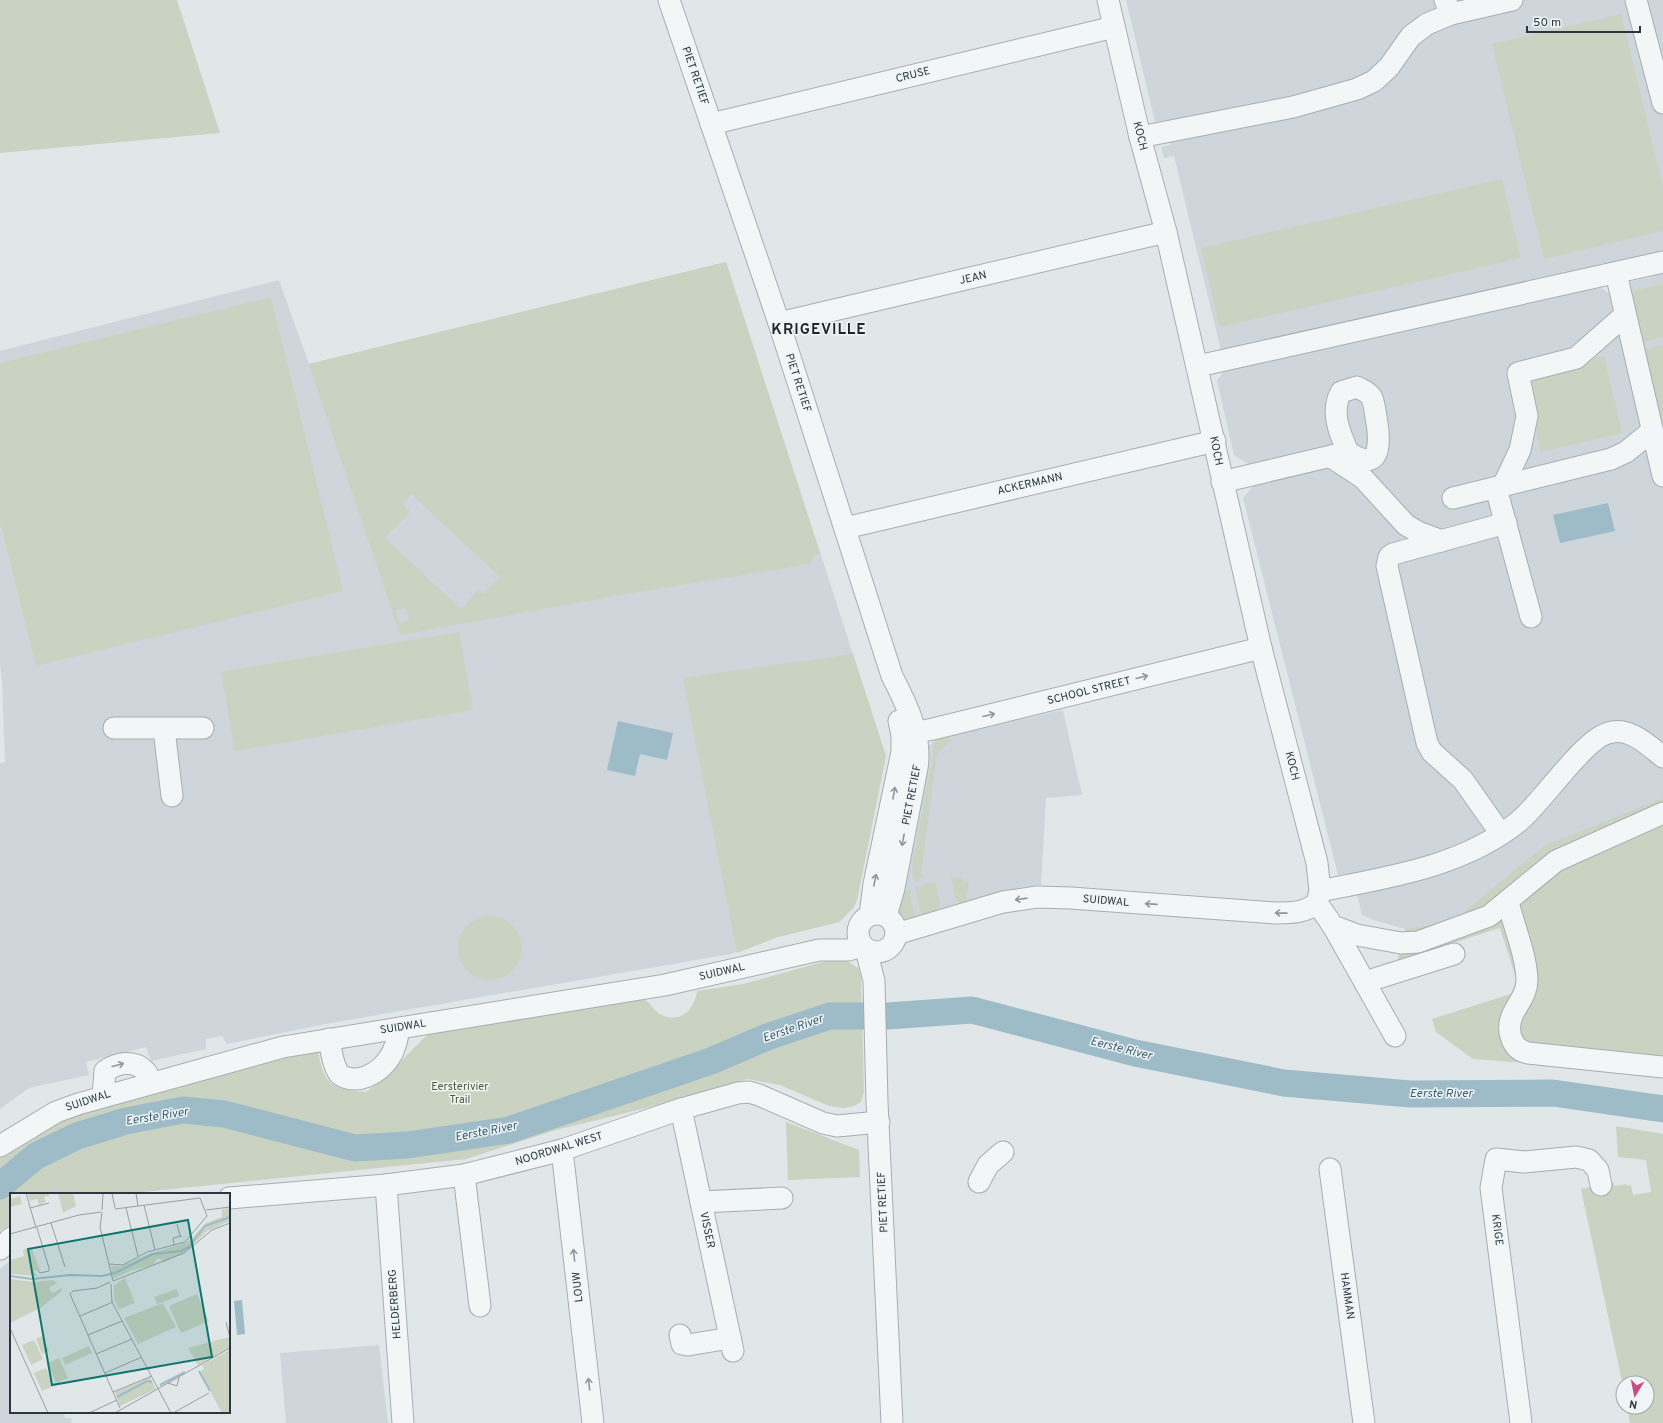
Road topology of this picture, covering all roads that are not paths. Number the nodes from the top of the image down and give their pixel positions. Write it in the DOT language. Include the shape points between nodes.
graph roads {
  1 [pos="669,0"];
  2 [pos="1108,0"];
  3 [pos="1512,0"];
  4 [pos="1636,0"];
  5 [pos="1448,7"];
  6 [pos="1114,26"];
  7 [pos="1663,103"];
  8 [pos="711,124"];
  9 [pos="1140,137"];
  10 [pos="1166,232"];
  11 [pos="1663,262"];
  12 [pos="1616,273"];
  13 [pos="1626,315"];
  14 [pos="779,323"];
  15 [pos="1602,336"];
  16 [pos="1632,342"];
  17 [pos="1198,366"];
  18 [pos="1652,431"];
  19 [pos="1215,441"];
  20 [pos="1663,476"];
  21 [pos="1222,482"];
  22 [pos="1499,487"];
  23 [pos="1453,498"];
  24 [pos="1506,523"];
  25 [pos="845,528"];
  26 [pos="1442,541"];
  27 [pos="1531,617"];
  28 [pos="1261,648"];
  29 [pos="114,728"];
  30 [pos="204,728"];
  31 [pos="164,729"];
  32 [pos="909,734"];
  33 [pos="1659,747"];
  34 [pos="172,796"];
  35 [pos="1663,813"];
  36 [pos="1501,834"];
  37 [pos="1318,897"];
  38 [pos="1508,902"];
  39 [pos="1333,926"];
  40 [pos="875,935"];
  41 [pos="1454,954"];
  42 [pos="1365,982"];
  43 [pos="399,1028"];
  44 [pos="1395,1036"];
  45 [pos="329,1039"];
  46 [pos="1663,1067"];
  47 [pos="681,1110"];
  48 [pos="879,1122"];
  49 [pos="0,1146"];
  50 [pos="562,1150"];
  51 [pos="1003,1152"];
  52 [pos="1330,1169"];
  53 [pos="464,1175"];
  54 [pos="979,1182"];
  55 [pos="386,1185"];
  56 [pos="1601,1185"];
  57 [pos="230,1198"];
  58 [pos="782,1198"];
  59 [pos="701,1202"];
  60 [pos="10,1239"];
  61 [pos="0,1248"];
  62 [pos="480,1306"];
  63 [pos="680,1335"];
  64 [pos="403,1423"];
  65 [pos="593,1423"];
  66 [pos="892,1423"];
  67 [pos="1364,1423"];
  68 [pos="1521,1423"];
  1 -- 8 [label="street, PIET RETIEF"];
  2 -- 6 [label="street, KOCH"];
  3 -- 5 [label="street"];
  4 -- 7 [label="street"];
  5 -- 9 [label="street" via="1411,36 1389,67 1374,81 1357,89 1293,107"];
  6 -- 8 [label="street, CRUSE"];
  6 -- 9 [label="street, KOCH"];
  8 -- 14 [label="street, PIET RETIEF"];
  9 -- 10 [label="street, KOCH"];
  10 -- 14 [label="street, JEAN"];
  10 -- 17 [label="street, KOCH"];
  11 -- 12 [label="street"];
  12 -- 13 [label="street"];
  12 -- 17 [label="street"];
  13 -- 15 [label="street"];
  13 -- 16 [label="street"];
  14 -- 25 [label="street, PIET RETIEF"];
  15 -- 16 [label="street"];
  15 -- 22 [label="street" via="1576,358 1518,373 1527,416 1520,450"];
  16 -- 18 [label="street"];
  17 -- 19 [label="street, KOCH"];
  18 -- 20 [label="street"];
  18 -- 22 [label="street" via="1626,452 1611,459"];
  19 -- 21 [label="street, KOCH"];
  19 -- 25 [label="street, ACKERMANN"];
  21 -- 26 [label="street" via="1340,454 1406,525"];
  21 -- 28 [label="street, KOCH"];
  22 -- 23 [label="street"];
  22 -- 24 [label="street"];
  24 -- 26 [label="street"];
  24 -- 27 [label="street"];
  25 -- 32 [label="street, PIET RETIEF" via="892,676 905,701"];
  26 -- 36 [label="street" via="1393,554 1389,557 1388,573 1427,742 1432,752 1463,780"];
  32 -- 28 [label="street, SCHOOL STREET, one-way"];
  28 -- 37 [label="street, KOCH" via="1316,863"];
  29 -- 31 [label="street"];
  30 -- 31 [label="street"];
  31 -- 34 [label="street"];
  32 -- 40 [label="street, PIET RETIEF" via="919,758 894,888"];
  33 -- 36 [label="street, SUIDWAL" via="1630,734 1607,733 1586,749 1519,821"];
  35 -- 38 [label="street" via="1556,861"];
  36 -- 37 [label="street, SUIDWAL" via="1478,847 1432,866"];
  37 -- 39 [label="street"];
  37 -- 40 [label="street, SUIDWAL, one-way" via="1311,908 1291,914 1071,898 1037,898 1003,902"];
  38 -- 39 [label="street" via="1483,918 1418,942 1380,940"];
  38 -- 46 [label="street" via="1527,982 1525,993 1510,1022 1513,1043 1517,1049 1528,1053"];
  39 -- 42 [label="street"];
  40 -- 43 [label="street, SUIDWAL" via="832,941 819,950 665,985"];
  40 -- 48 [label="street, PIET RETIEF"];
  41 -- 42 [label="street"];
  42 -- 44 [label="street"];
  43 -- 45 [label="street, SUIDWAL"];
  43 -- 45 [label="street" via="395,1047 384,1065 374,1074 364,1078 353,1079 338,1073"];
  45 -- 49 [label="street, SUIDWAL" via="283,1047 103,1096 56,1112"];
  47 -- 48 [label="street, NOORDWAL WEST" via="749,1092 823,1123 837,1126"];
  47 -- 50 [label="street, NOORDWAL WEST"];
  47 -- 59 [label="street, VISSER"];
  48 -- 66 [label="street, PIET RETIEF"];
  50 -- 53 [label="street, NOORDWAL WEST"];
  65 -- 50 [label="street, LOUW, one-way"];
  51 -- 54 [label="street" via="988,1165"];
  52 -- 67 [label="street, HAMMAN"];
  53 -- 55 [label="street, NOORDWAL WEST"];
  53 -- 62 [label="street"];
  55 -- 57 [label="street, NOORDWAL WEST"];
  55 -- 64 [label="street, HELDERBERG"];
  56 -- 68 [label="street, KRIGE" via="1598,1170 1589,1160 1576,1157 1524,1162 1496,1159 1491,1188"];
  58 -- 59 [label="street"];
  59 -- 63 [label="street, VISSER" via="732,1344 682,1344"];
  60 -- 61 [label="street"];
}
